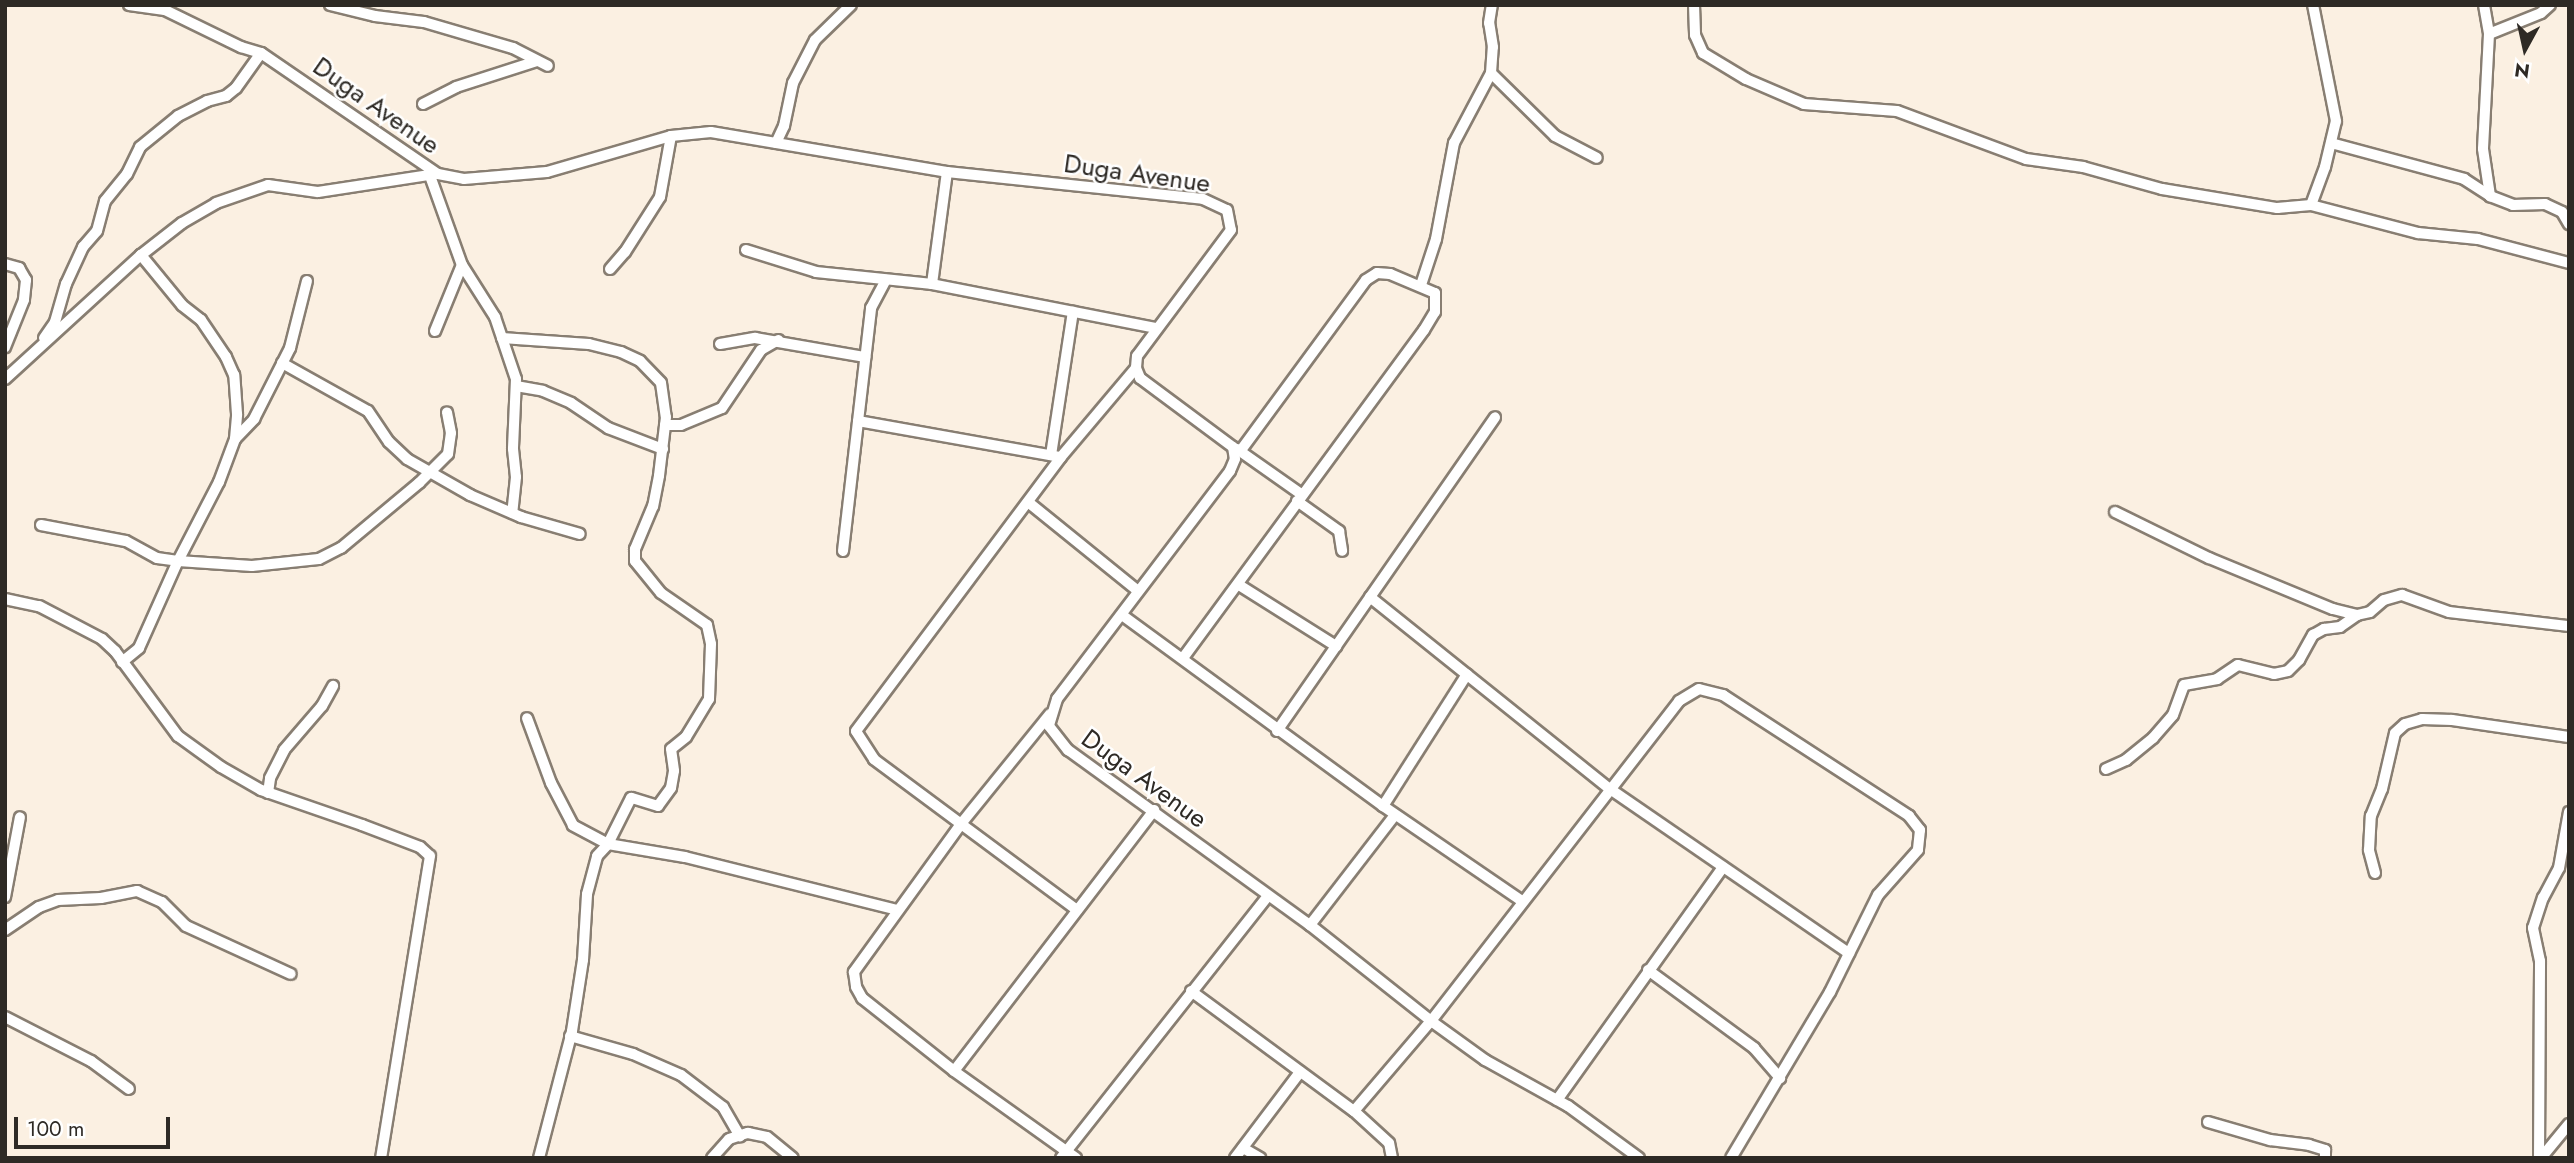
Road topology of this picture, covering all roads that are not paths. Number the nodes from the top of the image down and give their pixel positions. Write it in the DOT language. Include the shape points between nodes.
graph roads {
  1 [pos="129,5"];
  2 [pos="330,5"];
  3 [pos="851,5"];
  4 [pos="1492,5"];
  5 [pos="1693,5"];
  6 [pos="2314,5"];
  7 [pos="2484,5"];
  8 [pos="2550,5"];
  9 [pos="2489,34"];
  10 [pos="261,53"];
  11 [pos="537,61"];
  12 [pos="548,66"];
  13 [pos="1492,73"];
  14 [pos="423,104"];
  15 [pos="671,136"];
  16 [pos="776,143"];
  17 [pos="2331,143"];
  18 [pos="1597,158"];
  19 [pos="947,172"];
  20 [pos="433,174"];
  21 [pos="2490,196"];
  22 [pos="2311,205"];
  23 [pos="2569,224"];
  24 [pos="746,250"];
  25 [pos="2569,253"];
  26 [pos="142,255"];
  27 [pos="2565,263"];
  28 [pos="5,264"];
  29 [pos="462,265"];
  30 [pos="610,269"];
  31 [pos="886,280"];
  32 [pos="307,281"];
  33 [pos="932,284"];
  34 [pos="1421,285"];
  35 [pos="1073,312"];
  36 [pos="1157,328"];
  37 [pos="435,331"];
  38 [pos="502,338"];
  39 [pos="778,341"];
  40 [pos="720,344"];
  41 [pos="5,347"];
  42 [pos="37,350"];
  43 [pos="865,357"];
  44 [pos="282,363"];
  45 [pos="1136,368"];
  46 [pos="6,376"];
  47 [pos="516,386"];
  48 [pos="447,412"];
  49 [pos="1495,417"];
  50 [pos="858,421"];
  51 [pos="665,425"];
  52 [pos="235,439"];
  53 [pos="663,449"];
  54 [pos="1237,449"];
  55 [pos="1056,456"];
  56 [pos="430,471"];
  57 [pos="1299,497"];
  58 [pos="1028,502"];
  59 [pos="2115,512"];
  60 [pos="512,513"];
  61 [pos="41,525"];
  62 [pos="580,534"];
  63 [pos="843,551"];
  64 [pos="1342,551"];
  65 [pos="178,561"];
  66 [pos="1239,585"];
  67 [pos="1138,591"];
  68 [pos="1370,597"];
  69 [pos="5,599"];
  70 [pos="1122,615"];
  71 [pos="2357,615"];
  72 [pos="2569,626"];
  73 [pos="1336,646"];
  74 [pos="1183,659"];
  75 [pos="122,662"];
  76 [pos="1467,674"];
  77 [pos="333,687"];
  78 [pos="1050,714"];
  79 [pos="527,718"];
  80 [pos="1277,731"];
  81 [pos="2569,737"];
  82 [pos="2106,769"];
  83 [pos="1610,789"];
  84 [pos="268,793"];
  85 [pos="1383,806"];
  86 [pos="1154,810"];
  87 [pos="2569,812"];
  88 [pos="1395,815"];
  89 [pos="20,817"];
  90 [pos="961,824"];
  91 [pos="608,844"];
  92 [pos="2566,852"];
  93 [pos="1723,867"];
  94 [pos="2375,873"];
  95 [pos="1268,896"];
  96 [pos="5,897"];
  97 [pos="1522,901"];
  98 [pos="897,910"];
  99 [pos="1077,910"];
  100 [pos="1310,925"];
  101 [pos="5,930"];
  102 [pos="1849,953"];
  103 [pos="1648,970"];
  104 [pos="291,974"];
  105 [pos="1191,991"];
  106 [pos="5,1017"];
  107 [pos="1431,1021"];
  108 [pos="570,1036"];
  109 [pos="954,1071"];
  110 [pos="1300,1072"];
  111 [pos="1780,1078"];
  112 [pos="129,1089"];
  113 [pos="1557,1100"];
  114 [pos="1354,1111"];
  115 [pos="2208,1122"];
  116 [pos="2569,1124"];
  117 [pos="740,1136"];
  118 [pos="1243,1148"];
  119 [pos="1063,1154"];
  120 [pos="381,1158"];
  121 [pos="540,1158"];
  122 [pos="712,1158"];
  123 [pos="793,1158"];
  124 [pos="1076,1158"];
  125 [pos="1235,1158"];
  126 [pos="1260,1158"];
  127 [pos="1392,1158"];
  128 [pos="1639,1158"];
  129 [pos="1731,1158"];
  130 [pos="2325,1158"];
  131 [pos="2540,1158"];
  1 -- 10 [label="street, Duga Avenue" via="165,10"];
  2 -- 11 [label="street" via="424,22 513,48"];
  3 -- 16 [label="street" via="815,40 793,83"];
  4 -- 13 [label="street"];
  5 -- 22 [label="street" via="1695,36 1703,53 1746,79 1804,104 1897,111 2026,159 2084,167 2162,189 2277,208"];
  6 -- 17 [label="street" via="2336,121"];
  7 -- 9 [label="street"];
  8 -- 9 [label="street" via="2542,13"];
  9 -- 21 [label="street" via="2483,149"];
  10 -- 20 [label="street, Duga Avenue"];
  10 -- 42 [label="street" via="226,96 178,116 140,147 127,174 105,201 97,231 83,247 55,322"];
  11 -- 12 [label="street"];
  11 -- 14 [label="street" via="456,87"];
  13 -- 18 [label="street" via="1555,136"];
  13 -- 34 [label="street" via="1454,143 1436,239"];
  15 -- 16 [label="street, Duga Avenue" via="711,132"];
  15 -- 20 [label="street, Duga Avenue" via="547,172 464,179"];
  15 -- 30 [label="street" via="660,197"];
  16 -- 19 [label="street, Duga Avenue"];
  17 -- 21 [label="street" via="2464,179"];
  17 -- 22 [label="street"];
  19 -- 33 [label="street"];
  19 -- 36 [label="street, Duga Avenue" via="1203,199 1227,209 1231,230"];
  20 -- 26 [label="street" via="349,190 252,188 182,223"];
  20 -- 29 [label="street"];
  21 -- 23 [label="street" via="2513,205 2544,204 2562,212"];
  22 -- 27 [label="street" via="2418,233 2478,239"];
  24 -- 31 [label="street" via="816,272"];
  25 -- 27 [label="street"];
  26 -- 42 [label="street"];
  26 -- 52 [label="street" via="182,305 201,320 226,357 237,390"];
  28 -- 41 [label="street" via="19,268 26,280 24,300"];
  29 -- 37 [label="street"];
  29 -- 38 [label="street" via="495,317"];
  31 -- 33 [label="street"];
  31 -- 43 [label="street" via="871,308"];
  32 -- 44 [label="street"];
  33 -- 35 [label="street"];
  34 -- 54 [label="street" via="1377,273 1366,280"];
  34 -- 57 [label="street" via="1435,293 1435,312"];
  35 -- 36 [label="street"];
  35 -- 55 [label="street"];
  36 -- 45 [label="street, Duga Avenue" via="1138,356"];
  38 -- 47 [label="street"];
  38 -- 51 [label="street" via="589,344 640,361 661,383"];
  39 -- 40 [label="street" via="755,338"];
  39 -- 43 [label="street"];
  39 -- 51 [label="street" via="761,350 722,408 681,425"];
  42 -- 46 [label="street"];
  43 -- 50 [label="street"];
  44 -- 52 [label="street" via="254,419"];
  44 -- 56 [label="street" via="368,411 389,442"];
  45 -- 54 [label="street" via="1140,378"];
  45 -- 55 [label="street, Duga Avenue"];
  47 -- 53 [label="street" via="571,403 608,428"];
  47 -- 60 [label="street"];
  48 -- 56 [label="street" via="451,445"];
  49 -- 68 [label="street"];
  50 -- 55 [label="street"];
  50 -- 63 [label="street"];
  51 -- 53 [label="street"];
  52 -- 65 [label="street" via="219,482"];
  53 -- 91 [label="street" via="653,506 635,561 661,593 707,625 709,699 686,737 671,749 671,788 658,806 631,798"];
  54 -- 57 [label="street"];
  54 -- 67 [label="street" via="1230,471"];
  55 -- 58 [label="street, Duga Avenue"];
  56 -- 60 [label="street"];
  56 -- 65 [label="street" via="341,548 319,559 252,565"];
  57 -- 64 [label="street" via="1339,531"];
  57 -- 66 [label="street"];
  58 -- 67 [label="street"];
  58 -- 90 [label="street, Duga Avenue" via="856,731 874,759"];
  59 -- 71 [label="street" via="2210,558"];
  60 -- 62 [label="street"];
  61 -- 65 [label="street" via="127,541 157,558"];
  65 -- 75 [label="street" via="139,648"];
  66 -- 73 [label="street"];
  66 -- 74 [label="street"];
  67 -- 70 [label="street"];
  68 -- 73 [label="street"];
  68 -- 76 [label="street"];
  69 -- 75 [label="street" via="39,606 83,628 102,639"];
  70 -- 74 [label="street"];
  70 -- 78 [label="street"];
  71 -- 72 [label="street" via="2402,595 2449,612"];
  71 -- 82 [label="street" via="2340,627 2313,635 2288,671 2274,674 2238,665 2217,678 2184,685 2172,715 2153,738"];
  73 -- 80 [label="street"];
  74 -- 80 [label="street"];
  75 -- 84 [label="street" via="178,736"];
  76 -- 83 [label="street"];
  76 -- 85 [label="street"];
  77 -- 84 [label="street" via="284,750"];
  78 -- 86 [label="street, Duga Avenue" via="1049,726 1057,740"];
  78 -- 90 [label="street"];
  79 -- 91 [label="street" via="551,783 573,825"];
  80 -- 85 [label="street"];
  81 -- 94 [label="street" via="2452,720 2422,719 2405,724 2395,733 2371,816 2369,850"];
  83 -- 93 [label="street"];
  83 -- 97 [label="street"];
  83 -- 102 [label="street" via="1679,701 1699,689 1723,695 1909,816 1920,830 1918,850 1878,895"];
  84 -- 120 [label="street" via="420,847 430,856"];
  85 -- 88 [label="street"];
  86 -- 95 [label="street, Duga Avenue"];
  86 -- 99 [label="street"];
  87 -- 92 [label="street"];
  88 -- 97 [label="street"];
  88 -- 100 [label="street"];
  89 -- 96 [label="street"];
  90 -- 98 [label="street"];
  90 -- 99 [label="street"];
  91 -- 98 [label="street"];
  91 -- 108 [label="street" via="597,856 587,894 583,960"];
  92 -- 131 [label="street" via="2533,928 2540,961"];
  93 -- 102 [label="street"];
  93 -- 103 [label="street"];
  95 -- 100 [label="street, Duga Avenue"];
  95 -- 105 [label="street"];
  97 -- 107 [label="street"];
  98 -- 109 [label="street" via="855,972 856,987 862,998"];
  99 -- 109 [label="street"];
  100 -- 107 [label="street, Duga Avenue"];
  101 -- 104 [label="street" via="39,906 58,900 137,891 162,902 186,926"];
  102 -- 111 [label="street"];
  103 -- 111 [label="street" via="1754,1048"];
  103 -- 113 [label="street"];
  105 -- 110 [label="street"];
  105 -- 119 [label="street"];
  106 -- 112 [label="street" via="91,1061"];
  107 -- 113 [label="street, Duga Avenue" via="1485,1060"];
  107 -- 114 [label="street"];
  108 -- 117 [label="street" via="681,1075 723,1107"];
  108 -- 121 [label="street"];
  109 -- 119 [label="street"];
  110 -- 114 [label="street"];
  110 -- 118 [label="street"];
  111 -- 129 [label="street"];
  113 -- 128 [label="street, Duga Avenue"];
  114 -- 127 [label="street" via="1389,1143"];
  115 -- 130 [label="street" via="2270,1140 2309,1145 2325,1150"];
  116 -- 131 [label="street"];
  117 -- 122 [label="street" via="729,1139"];
  117 -- 123 [label="street" via="768,1137"];
  118 -- 125 [label="street"];
  118 -- 126 [label="street"];
  119 -- 124 [label="street"];
}
